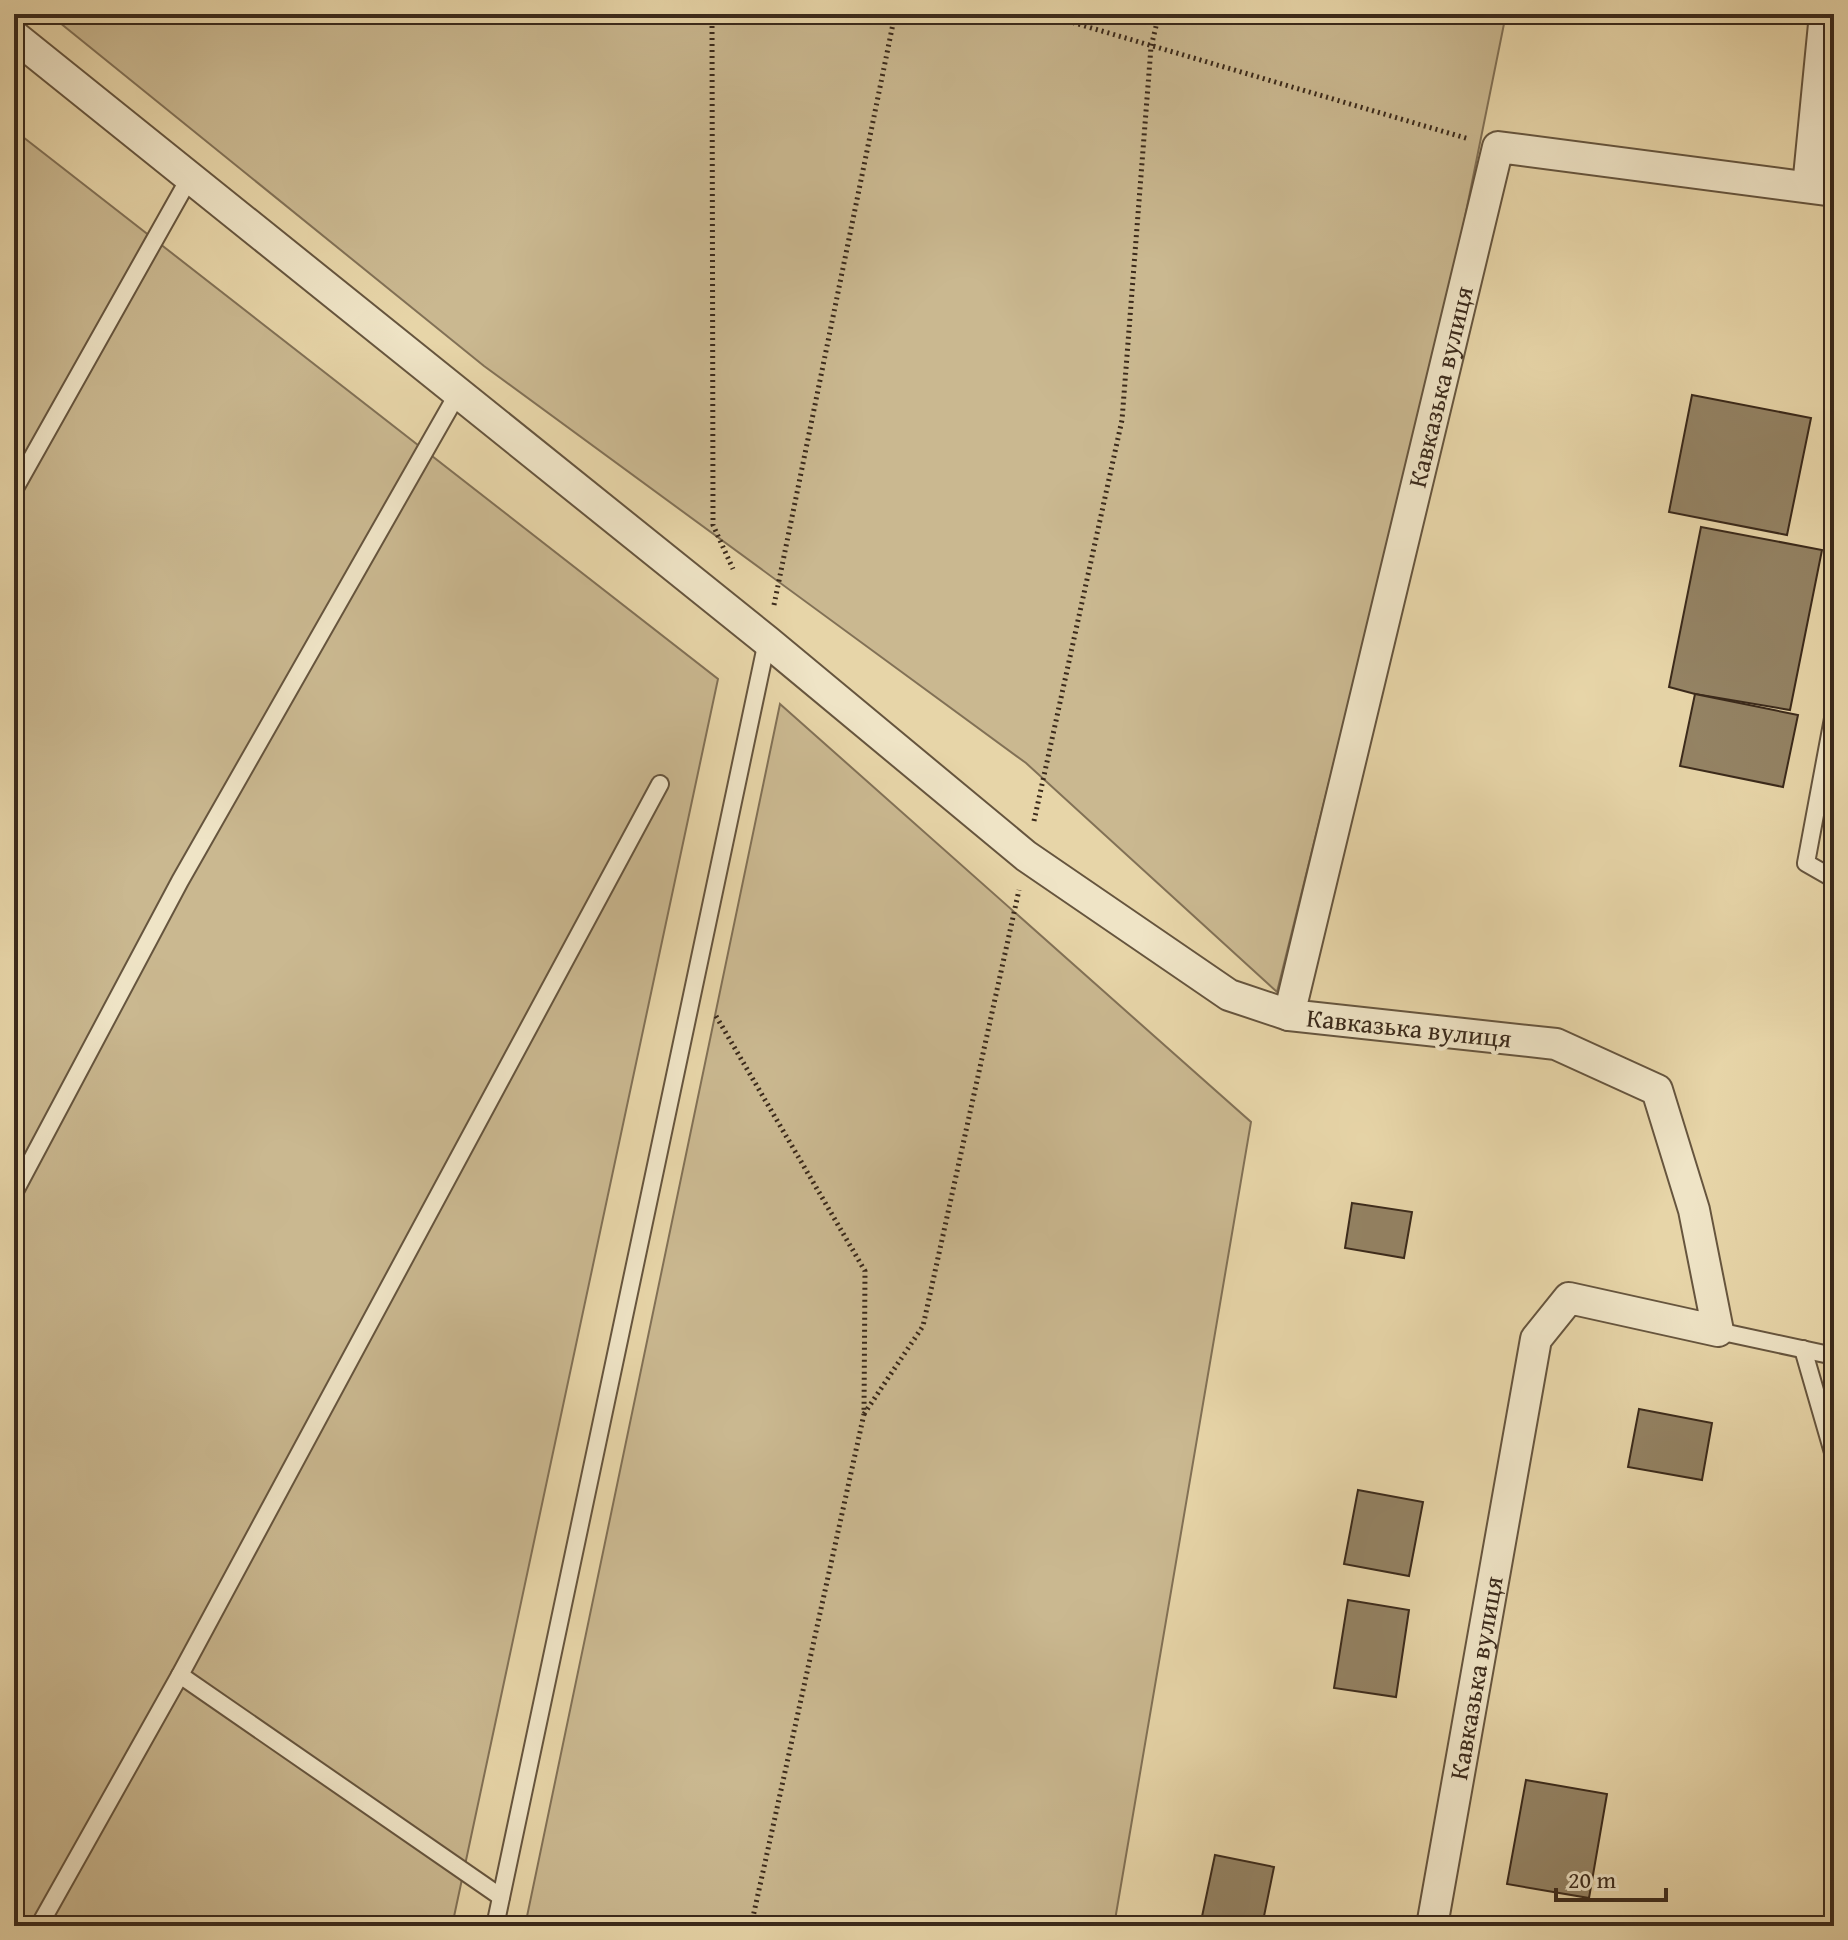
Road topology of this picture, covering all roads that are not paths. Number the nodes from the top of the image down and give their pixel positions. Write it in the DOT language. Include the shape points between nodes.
graph roads {
  1 [pos="1825,14"];
  2 [pos="14,36"];
  3 [pos="190,177"];
  4 [pos="1821,189"];
  5 [pos="458,393"];
  6 [pos="14,490"];
  7 [pos="767,641"];
  8 [pos="1834,713"];
  9 [pos="660,784"];
  10 [pos="1834,879"];
  11 [pos="1289,1015"];
  12 [pos="14,1193"];
  13 [pos="1718,1331"];
  14 [pos="1803,1349"];
  15 [pos="1834,1356"];
  16 [pos="1834,1456"];
  17 [pos="180,1675"];
  18 [pos="501,1897"];
  19 [pos="39,1926"];
  20 [pos="495,1926"];
  21 [pos="1432,1926"];
  1 -- 4 [label="street"];
  2 -- 3 [label="street"];
  3 -- 5 [label="street"];
  3 -- 6 [label="lane"];
  4 -- 11 [label="street, Кавказька вулиця" via="1498,147"];
  5 -- 7 [label="street"];
  5 -- 12 [label="lane" via="180,881"];
  7 -- 11 [label="street" via="1026,856 1229,995"];
  7 -- 18 [label="lane"];
  8 -- 10 [label="lane" via="1806,863"];
  9 -- 17 [label="lane"];
  11 -- 13 [label="street, Кавказька вулиця" via="1556,1044 1657,1090 1694,1210"];
  13 -- 14 [label="lane"];
  13 -- 21 [label="street, Кавказька вулиця" via="1569,1298 1536,1339"];
  14 -- 15 [label="lane"];
  14 -- 16 [label="lane"];
  17 -- 18 [label="lane"];
  17 -- 19 [label="lane"];
  18 -- 20 [label="lane"];
}
